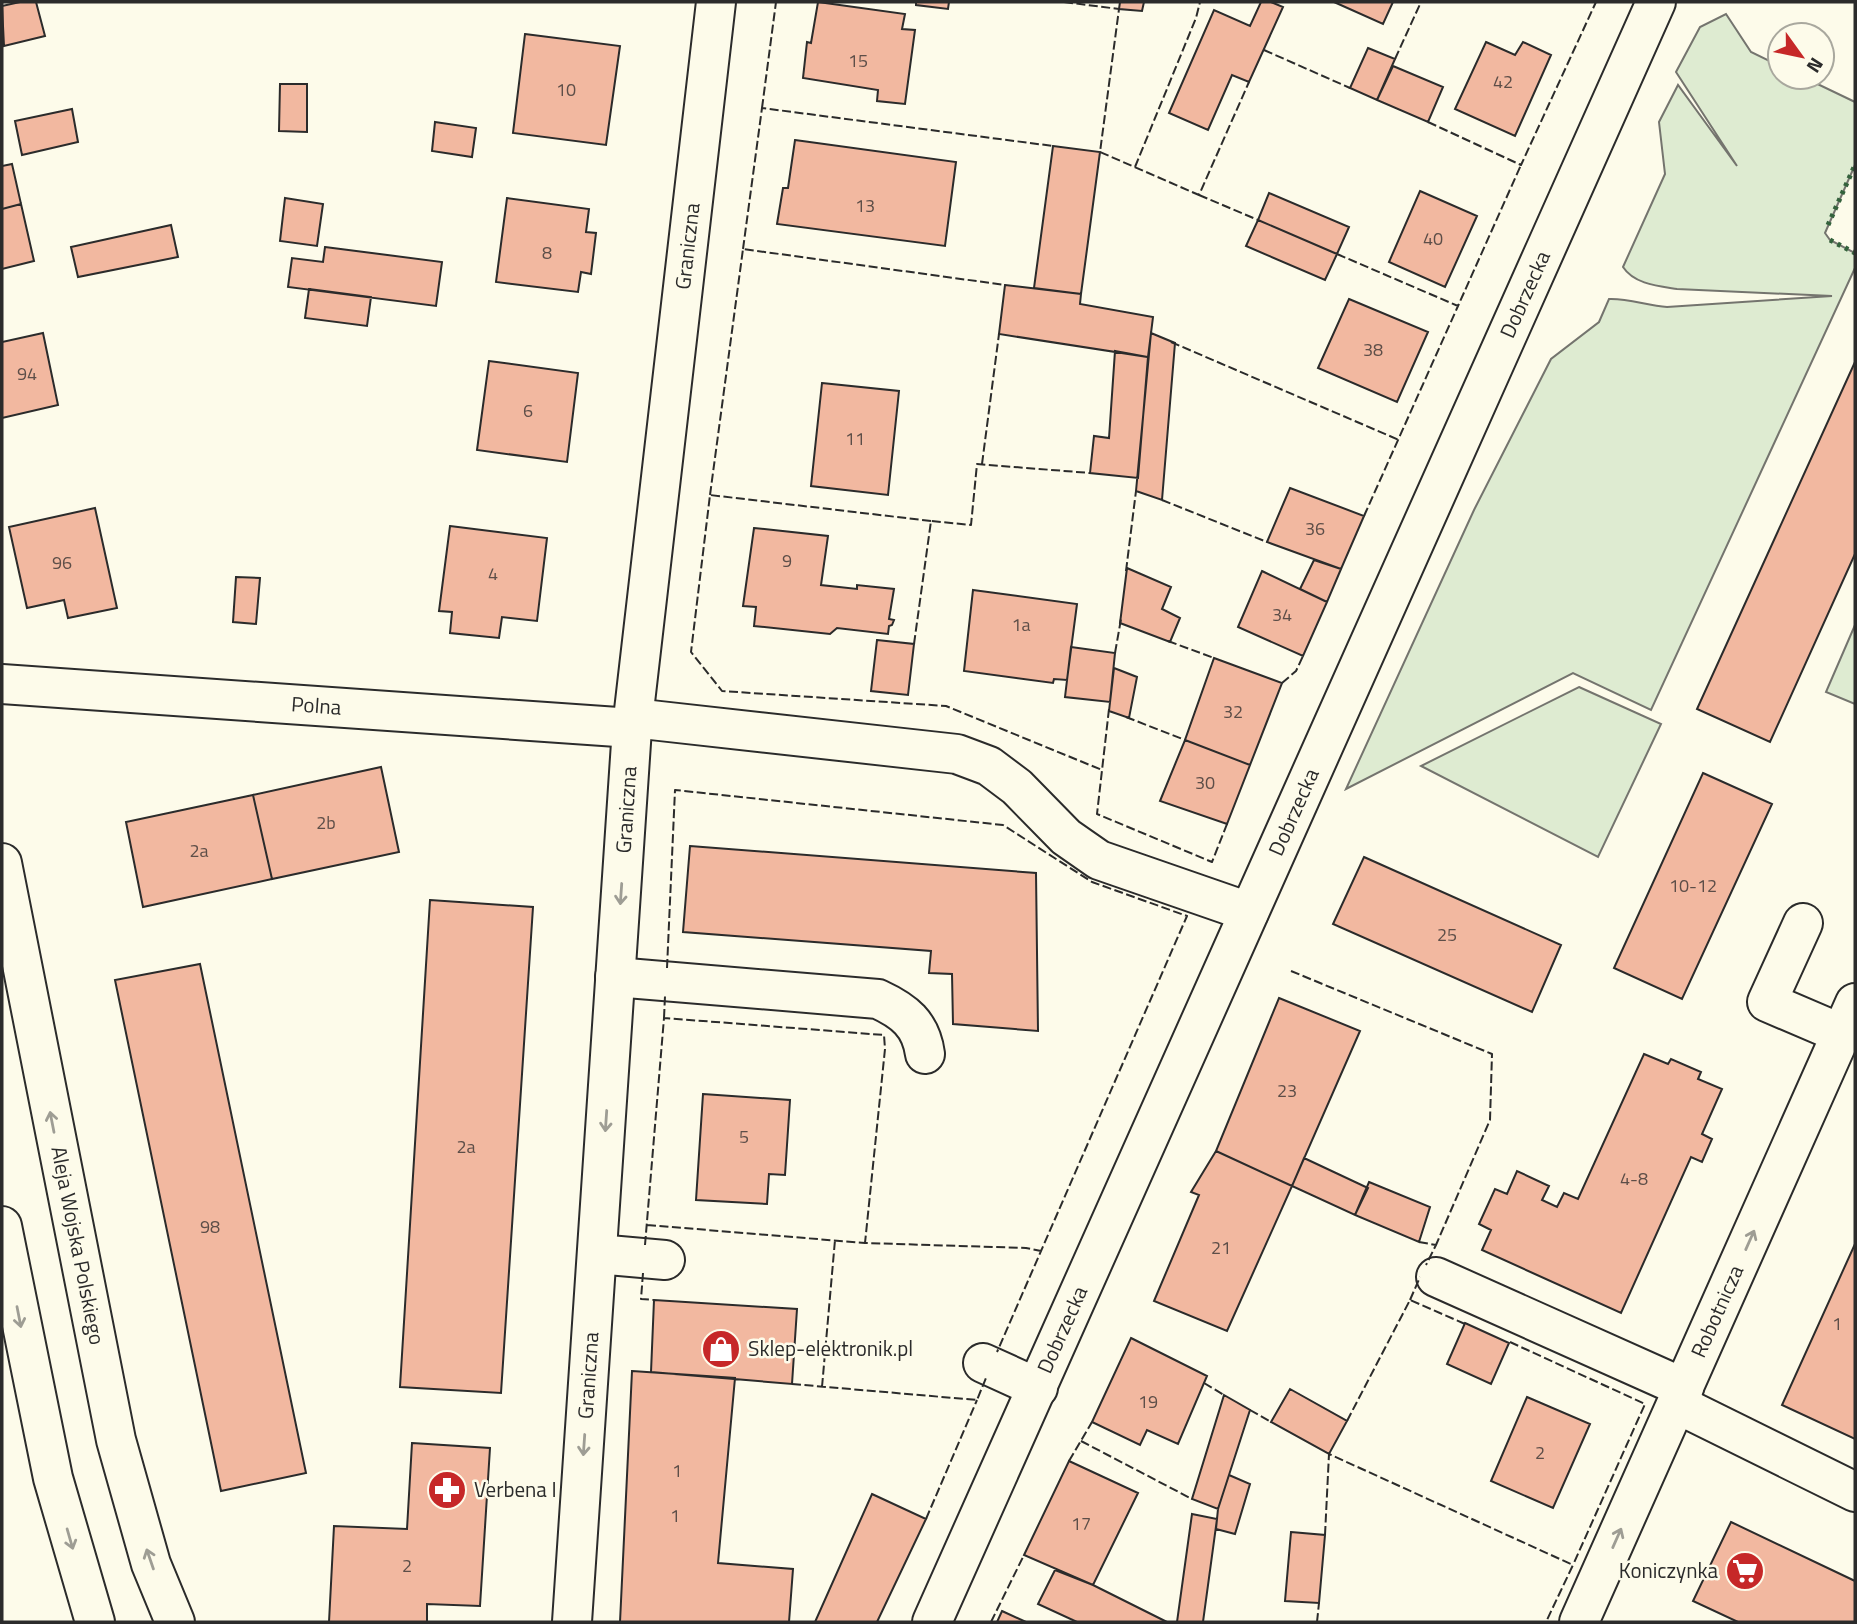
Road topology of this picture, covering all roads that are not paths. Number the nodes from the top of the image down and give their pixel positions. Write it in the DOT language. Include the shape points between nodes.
graph roads {
  1 [pos="716,2"];
  2 [pos="1656,2"];
  3 [pos="2,684"];
  4 [pos="632,723"];
  5 [pos="2,863"];
  6 [pos="1249,912"];
  7 [pos="1803,923"];
  8 [pos="615,976"];
  9 [pos="1848,1019"];
  10 [pos="925,1054"];
  11 [pos="2,1226"];
  12 [pos="597,1254"];
  13 [pos="665,1260"];
  14 [pos="1436,1277"];
  15 [pos="984,1363"];
  16 [pos="1038,1388"];
  17 [pos="1681,1396"];
  18 [pos="1855,1492"];
  19 [pos="95,1622"];
  20 [pos="175,1622"];
  21 [pos="572,1622"];
  22 [pos="932,1622"];
  23 [pos="1579,1622"];
  1 -- 4 [label="street, Graniczna"];
  2 -- 6 [label="street, Dobrzecka"];
  3 -- 4 [label="street, Polna"];
  4 -- 6 [label="street, Polna" via="957,754 989,766 1017,787 1066,837 1099,860"];
  4 -- 8 [label="street, Graniczna, one-way"];
  20 -- 5 [label="street, Aleja Wojska Polskiego, one-way" via="151,1564 116,1440"];
  6 -- 16 [label="street, Dobrzecka"];
  7 -- 9 [label="street" via="1767,1002"];
  8 -- 10 [label="street" via="878,999 901,1009 923,1037"];
  8 -- 12 [label="street, Graniczna, one-way"];
  17 -- 9 [label="street, Robotnicza, one-way"];
  11 -- 19 [label="street, one-way" via="53,1478"];
  12 -- 13 [label="street"];
  12 -- 21 [label="street, Graniczna, one-way"];
  14 -- 17 [label="street"];
  15 -- 16 [label="street"];
  16 -- 22 [label="street, Dobrzecka"];
  17 -- 18 [label="street"];
  23 -- 17 [label="street, Robotnicza, one-way"];
}
